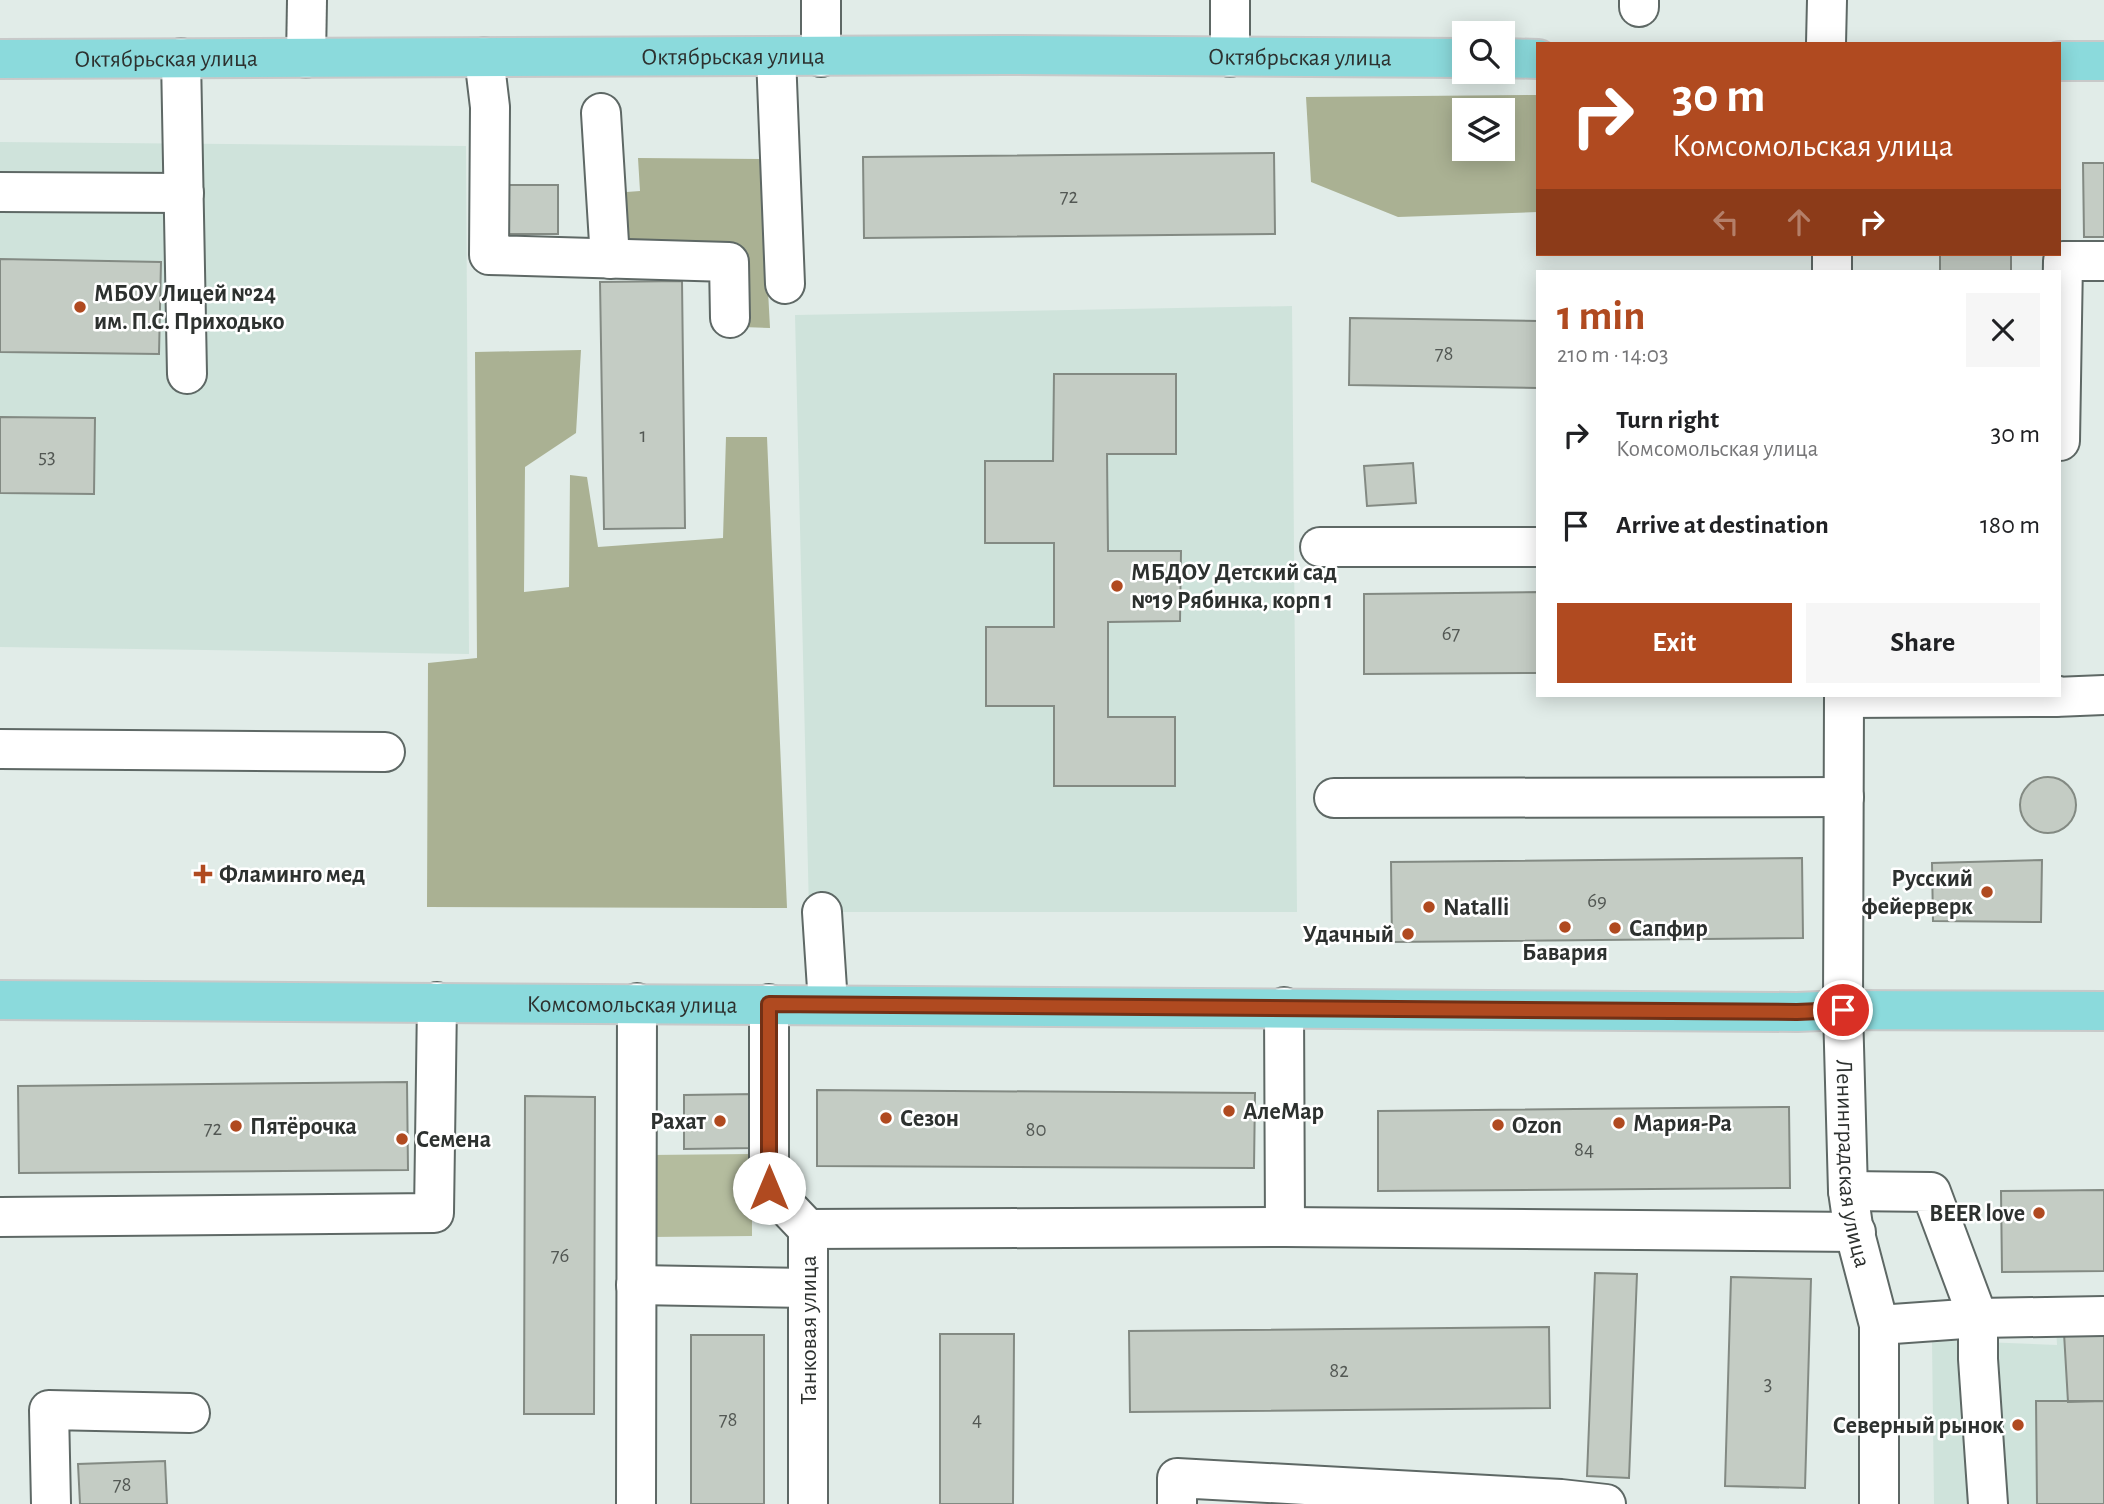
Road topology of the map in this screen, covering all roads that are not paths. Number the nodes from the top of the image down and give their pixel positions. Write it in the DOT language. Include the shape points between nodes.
graph roads {
  1 [pos="307,0"];
  2 [pos="821,0"];
  3 [pos="1230,0"];
  4 [pos="1827,0"];
  5 [pos="1826,42"];
  6 [pos="776,56"];
  7 [pos="484,57"];
  8 [pos="821,57"];
  9 [pos="1230,57"];
  10 [pos="181,58"];
  11 [pos="306,58"];
  12 [pos="1452,58"];
  13 [pos="1515,58"];
  14 [pos="0,59"];
  15 [pos="1536,59"];
  16 [pos="2061,61"];
  17 [pos="2104,61"];
  18 [pos="601,113"];
  19 [pos="0,192"];
  20 [pos="184,193"];
  21 [pos="610,258"];
  22 [pos="2104,261"];
  23 [pos="785,284"];
  24 [pos="730,318"];
  25 [pos="187,374"];
  26 [pos="2061,381"];
  27 [pos="1320,547"];
  28 [pos="1536,547"];
  29 [pos="2104,695"];
  30 [pos="2061,696"];
  31 [pos="1844,697"];
  32 [pos="0,749"];
  33 [pos="385,752"];
  34 [pos="1843,797"];
  35 [pos="1334,799"];
  36 [pos="822,912"];
  37 [pos="0,1000"];
  38 [pos="437,1002"];
  39 [pos="637,1003"];
  40 [pos="769,1004"];
  41 [pos="828,1004"];
  42 [pos="1284,1006"];
  43 [pos="1843,1010"];
  44 [pos="2104,1011"];
  45 [pos="1848,1191"];
  46 [pos="0,1217"];
  47 [pos="1285,1227"];
  48 [pos="808,1229"];
  49 [pos="1856,1233"];
  50 [pos="636,1285"];
  51 [pos="808,1288"];
  52 [pos="2104,1316"];
  53 [pos="1978,1318"];
  54 [pos="1879,1325"];
  55 [pos="190,1413"];
  56 [pos="51,1504"];
  57 [pos="636,1504"];
  58 [pos="808,1504"];
  59 [pos="1177,1504"];
  60 [pos="1606,1504"];
  61 [pos="1880,1504"];
  62 [pos="1988,1504"];
  1 -- 11 [label="street"];
  2 -- 8 [label="street"];
  3 -- 9 [label="street"];
  4 -- 5 [label="street"];
  6 -- 7 [label="main road, Октябрьская улица"];
  6 -- 8 [label="main road, Октябрьская улица"];
  6 -- 23 [label="street"];
  7 -- 11 [label="main road, Октябрьская улица"];
  7 -- 21 [label="street" via="491,107 489,255"];
  8 -- 9 [label="main road, Октябрьская улица"];
  9 -- 12 [label="main road, Октябрьская улица"];
  10 -- 11 [label="main road, Октябрьская улица"];
  10 -- 14 [label="main road, Октябрьская улица"];
  10 -- 20 [label="street"];
  13 -- 15 [label="main road"];
  16 -- 17 [label="main road"];
  18 -- 21 [label="street"];
  19 -- 20 [label="street"];
  20 -- 25 [label="street"];
  21 -- 24 [label="street" via="729,262"];
  22 -- 26 [label="street" via="2063,261"];
  27 -- 28 [label="street"];
  29 -- 30 [label="street"];
  31 -- 34 [label="street, Ленинградская улица"];
  32 -- 33 [label="street"];
  34 -- 35 [label="street"];
  34 -- 43 [label="street, Ленинградская улица"];
  36 -- 41 [label="street"];
  37 -- 38 [label="main road, Комсомольская улица"];
  38 -- 39 [label="main road, Комсомольская улица"];
  38 -- 46 [label="street" via="434,1213"];
  39 -- 40 [label="main road, Комсомольская улица"];
  39 -- 50 [label="street"];
  40 -- 41 [label="main road, Комсомольская улица"];
  40 -- 48 [label="street, Танковая улица" via="769,1188"];
  41 -- 42 [label="main road, Комсомольская улица"];
  42 -- 43 [label="main road, Комсомольская улица"];
  42 -- 47 [label="street"];
  43 -- 44 [label="main road, Комсомольская улица"];
  43 -- 45 [label="street, Ленинградская улица"];
  45 -- 49 [label="street, Ленинградская улица"];
  45 -- 53 [label="street" via="1931,1192"];
  47 -- 48 [label="street"];
  47 -- 49 [label="street"];
  48 -- 51 [label="street, Танковая улица"];
  49 -- 54 [label="street, Ленинградская улица"];
  50 -- 51 [label="street"];
  50 -- 57 [label="street"];
  51 -- 58 [label="street, Танковая улица"];
  52 -- 53 [label="street"];
  53 -- 54 [label="street"];
  53 -- 62 [label="street"];
  54 -- 61 [label="street, Ленинградская улица"];
  55 -- 56 [label="street" via="49,1410"];
  59 -- 60 [label="street" via="1177,1478"];
}
